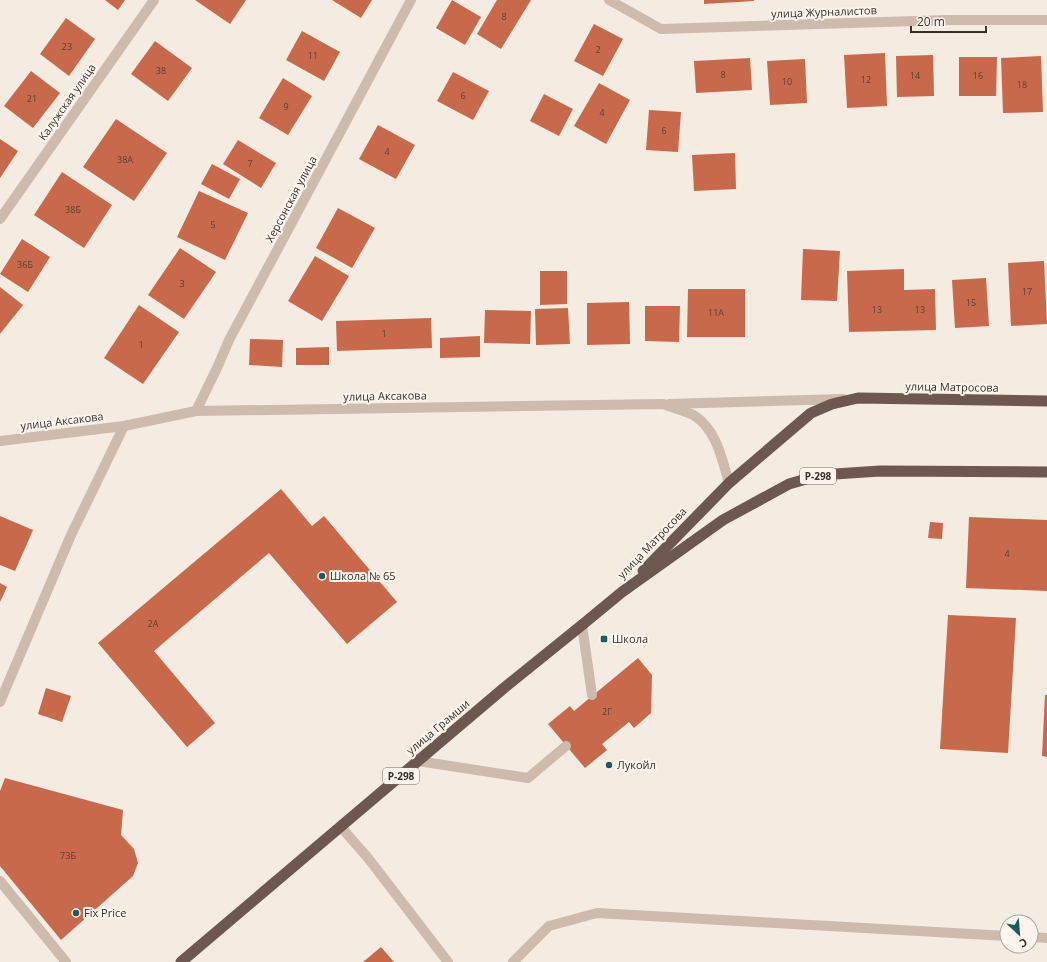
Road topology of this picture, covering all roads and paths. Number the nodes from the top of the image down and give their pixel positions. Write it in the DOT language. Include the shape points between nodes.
graph roads {
  1 [pos="154,0"];
  2 [pos="411,0"];
  3 [pos="609,0"];
  4 [pos="1047,20"];
  5 [pos="0,218"];
  6 [pos="858,398"];
  7 [pos="1047,401"];
  8 [pos="663,404"];
  9 [pos="196,411"];
  10 [pos="124,426"];
  11 [pos="0,441"];
  12 [pos="1047,472"];
  13 [pos="729,483"];
  14 [pos="622,592"];
  15 [pos="582,626"];
  16 [pos="592,695"];
  17 [pos="0,702"];
  18 [pos="566,746"];
  19 [pos="418,761"];
  20 [pos="341,827"];
  21 [pos="0,882"];
  22 [pos="999,936"];
  23 [pos="66,962"];
  24 [pos="181,962"];
  25 [pos="448,962"];
  26 [pos="513,962"];
  1 -- 5 [label="street, Калужская улица"];
  2 -- 9 [label="street, Херсонская улица" via="229,340"];
  3 -- 4 [label="street, улица Журналистов" via="661,29 948,20"];
  6 -- 7 [label="highway, улица Матросова / Р-298"];
  6 -- 8 [label="street"];
  6 -- 13 [label="highway, улица Матросова / Р-298" via="832,404 811,414"];
  8 -- 9 [label="street, улица Аксакова"];
  8 -- 13 [label="street, улица Аксакова" via="695,416 706,426 721,454"];
  9 -- 10 [label="street, улица Аксакова"];
  10 -- 11 [label="street, улица Аксакова"];
  10 -- 17 [label="street" via="71,535"];
  12 -- 14 [label="highway, улица Матросова / Р-298" via="880,471 820,475 789,484 723,520"];
  13 -- 14 [label="highway, улица Матросова / Р-298"];
  14 -- 15 [label="highway, улица Грамши / Р-298"];
  15 -- 16 [label="street"];
  15 -- 19 [label="highway, улица Грамши / Р-298"];
  18 -- 19 [label="street" via="528,778"];
  19 -- 20 [label="highway, улица Грамши / Р-298"];
  20 -- 24 [label="highway, улица Грамши / Р-298"];
  20 -- 25 [label="street"];
  21 -- 23 [label="street"];
  22 -- 26 [label="street" via="597,913 549,926"];
}
